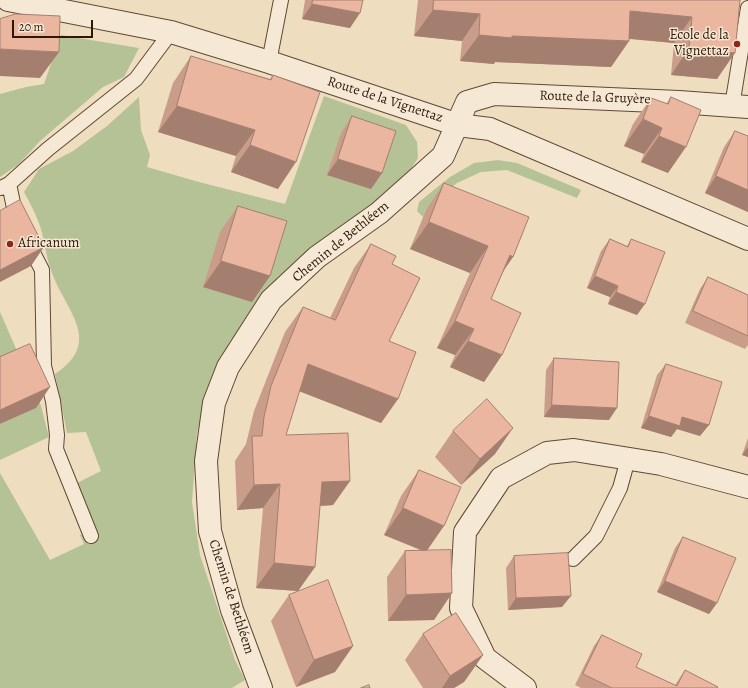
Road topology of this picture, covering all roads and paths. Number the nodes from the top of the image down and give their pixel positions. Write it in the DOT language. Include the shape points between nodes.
graph roads {
  1 [pos="8,0"];
  2 [pos="281,0"];
  3 [pos="748,8"];
  4 [pos="171,32"];
  5 [pos="269,62"];
  6 [pos="740,106"];
  7 [pos="458,125"];
  8 [pos="4,186"];
  9 [pos="748,239"];
  10 [pos="628,459"];
  11 [pos="748,487"];
  12 [pos="91,536"];
  13 [pos="573,559"];
  14 [pos="262,688"];
  15 [pos="525,688"];
  1 -- 4 [label="street, Route de la Vignettaz"];
  2 -- 5 [label="lane"];
  3 -- 6 [label="lane"];
  4 -- 5 [label="street, Route de la Vignettaz"];
  4 -- 8 [label="lane" via="136,79"];
  5 -- 7 [label="street, Route de la Vignettaz"];
  6 -- 7 [label="street, Route de la Gruyère" via="494,94 467,102"];
  7 -- 9 [label="street, Route de la Vignettaz" via="490,129"];
  7 -- 14 [label="street, Chemin de Bethléem" via="443,156 379,213 317,258 271,300 228,367 214,403 206,461 210,531 232,610"];
  8 -- 12 [label="lane" via="42,270 44,366 53,401 56,449"];
  10 -- 11 [label="street" via="661,464"];
  10 -- 13 [label="lane" via="620,488 596,536"];
  10 -- 15 [label="street" via="574,450 547,452 501,478 465,532 461,608 485,658"];
}
